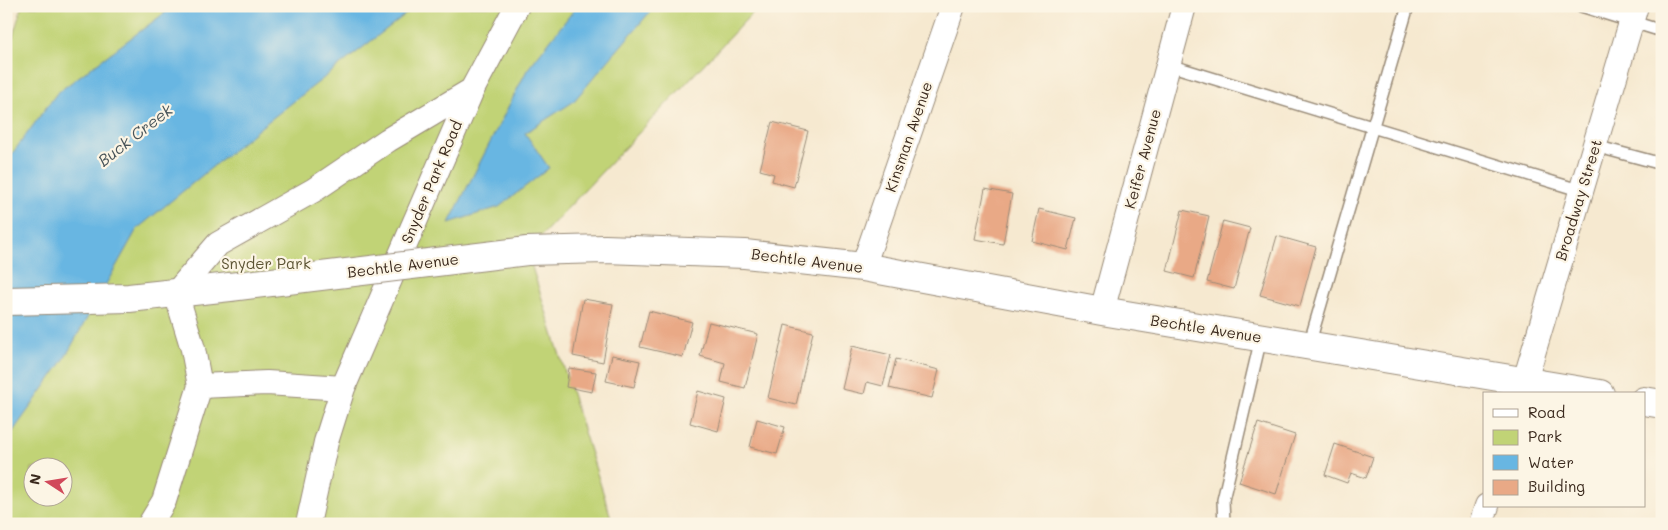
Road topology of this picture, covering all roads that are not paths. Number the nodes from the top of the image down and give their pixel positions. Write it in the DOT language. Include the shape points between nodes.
graph roads {
  1 [pos="517,6"];
  2 [pos="953,6"];
  3 [pos="1184,6"];
  4 [pos="1408,6"];
  5 [pos="1581,6"];
  6 [pos="1634,14"];
  7 [pos="1662,31"];
  8 [pos="1169,64"];
  9 [pos="472,90"];
  10 [pos="1373,127"];
  11 [pos="1595,146"];
  12 [pos="1662,164"];
  13 [pos="1582,191"];
  14 [pos="863,267"];
  15 [pos="176,293"];
  16 [pos="6,301"];
  17 [pos="1102,311"];
  18 [pos="1261,338"];
  19 [pos="1309,346"];
  20 [pos="200,386"];
  21 [pos="343,388"];
  22 [pos="1523,388"];
  23 [pos="1574,392"];
  24 [pos="1646,401"];
  25 [pos="1662,404"];
  26 [pos="1486,508"];
  27 [pos="150,524"];
  28 [pos="308,524"];
  29 [pos="1224,524"];
  30 [pos="1481,524"];
  1 -- 9 [label="street, Snyder Park Road"];
  2 -- 14 [label="street, Kinsman Avenue"];
  3 -- 8 [label="street, Keifer Avenue"];
  4 -- 10 [label="lane"];
  5 -- 6 [label="lane"];
  6 -- 7 [label="lane"];
  6 -- 11 [label="street, Broadway Street"];
  8 -- 10 [label="lane"];
  8 -- 17 [label="street, Keifer Avenue"];
  9 -- 15 [label="street" via="388,140 314,190 218,244"];
  9 -- 21 [label="street, Snyder Park Road"];
  10 -- 13 [label="lane"];
  10 -- 19 [label="lane"];
  11 -- 12 [label="lane"];
  11 -- 13 [label="street, Broadway Street"];
  13 -- 22 [label="street, Broadway Street"];
  14 -- 15 [label="main road, Bechtle Avenue, bridge" via="745,254 527,250"];
  14 -- 17 [label="main road, Bechtle Avenue"];
  15 -- 16 [label="main road, Bechtle Avenue" via="129,298"];
  15 -- 20 [label="street"];
  17 -- 18 [label="main road, Bechtle Avenue"];
  18 -- 19 [label="main road, Bechtle Avenue"];
  18 -- 29 [label="lane" via="1223,500"];
  19 -- 22 [label="main road, Bechtle Avenue"];
  20 -- 21 [label="street" via="267,383"];
  20 -- 27 [label="street" via="164,501"];
  21 -- 28 [label="street, Snyder Park Road" via="326,442"];
  22 -- 23 [label="main road, Bechtle Avenue"];
  24 -- 25 [label="main road"];
  26 -- 30 [label="street"];
}
